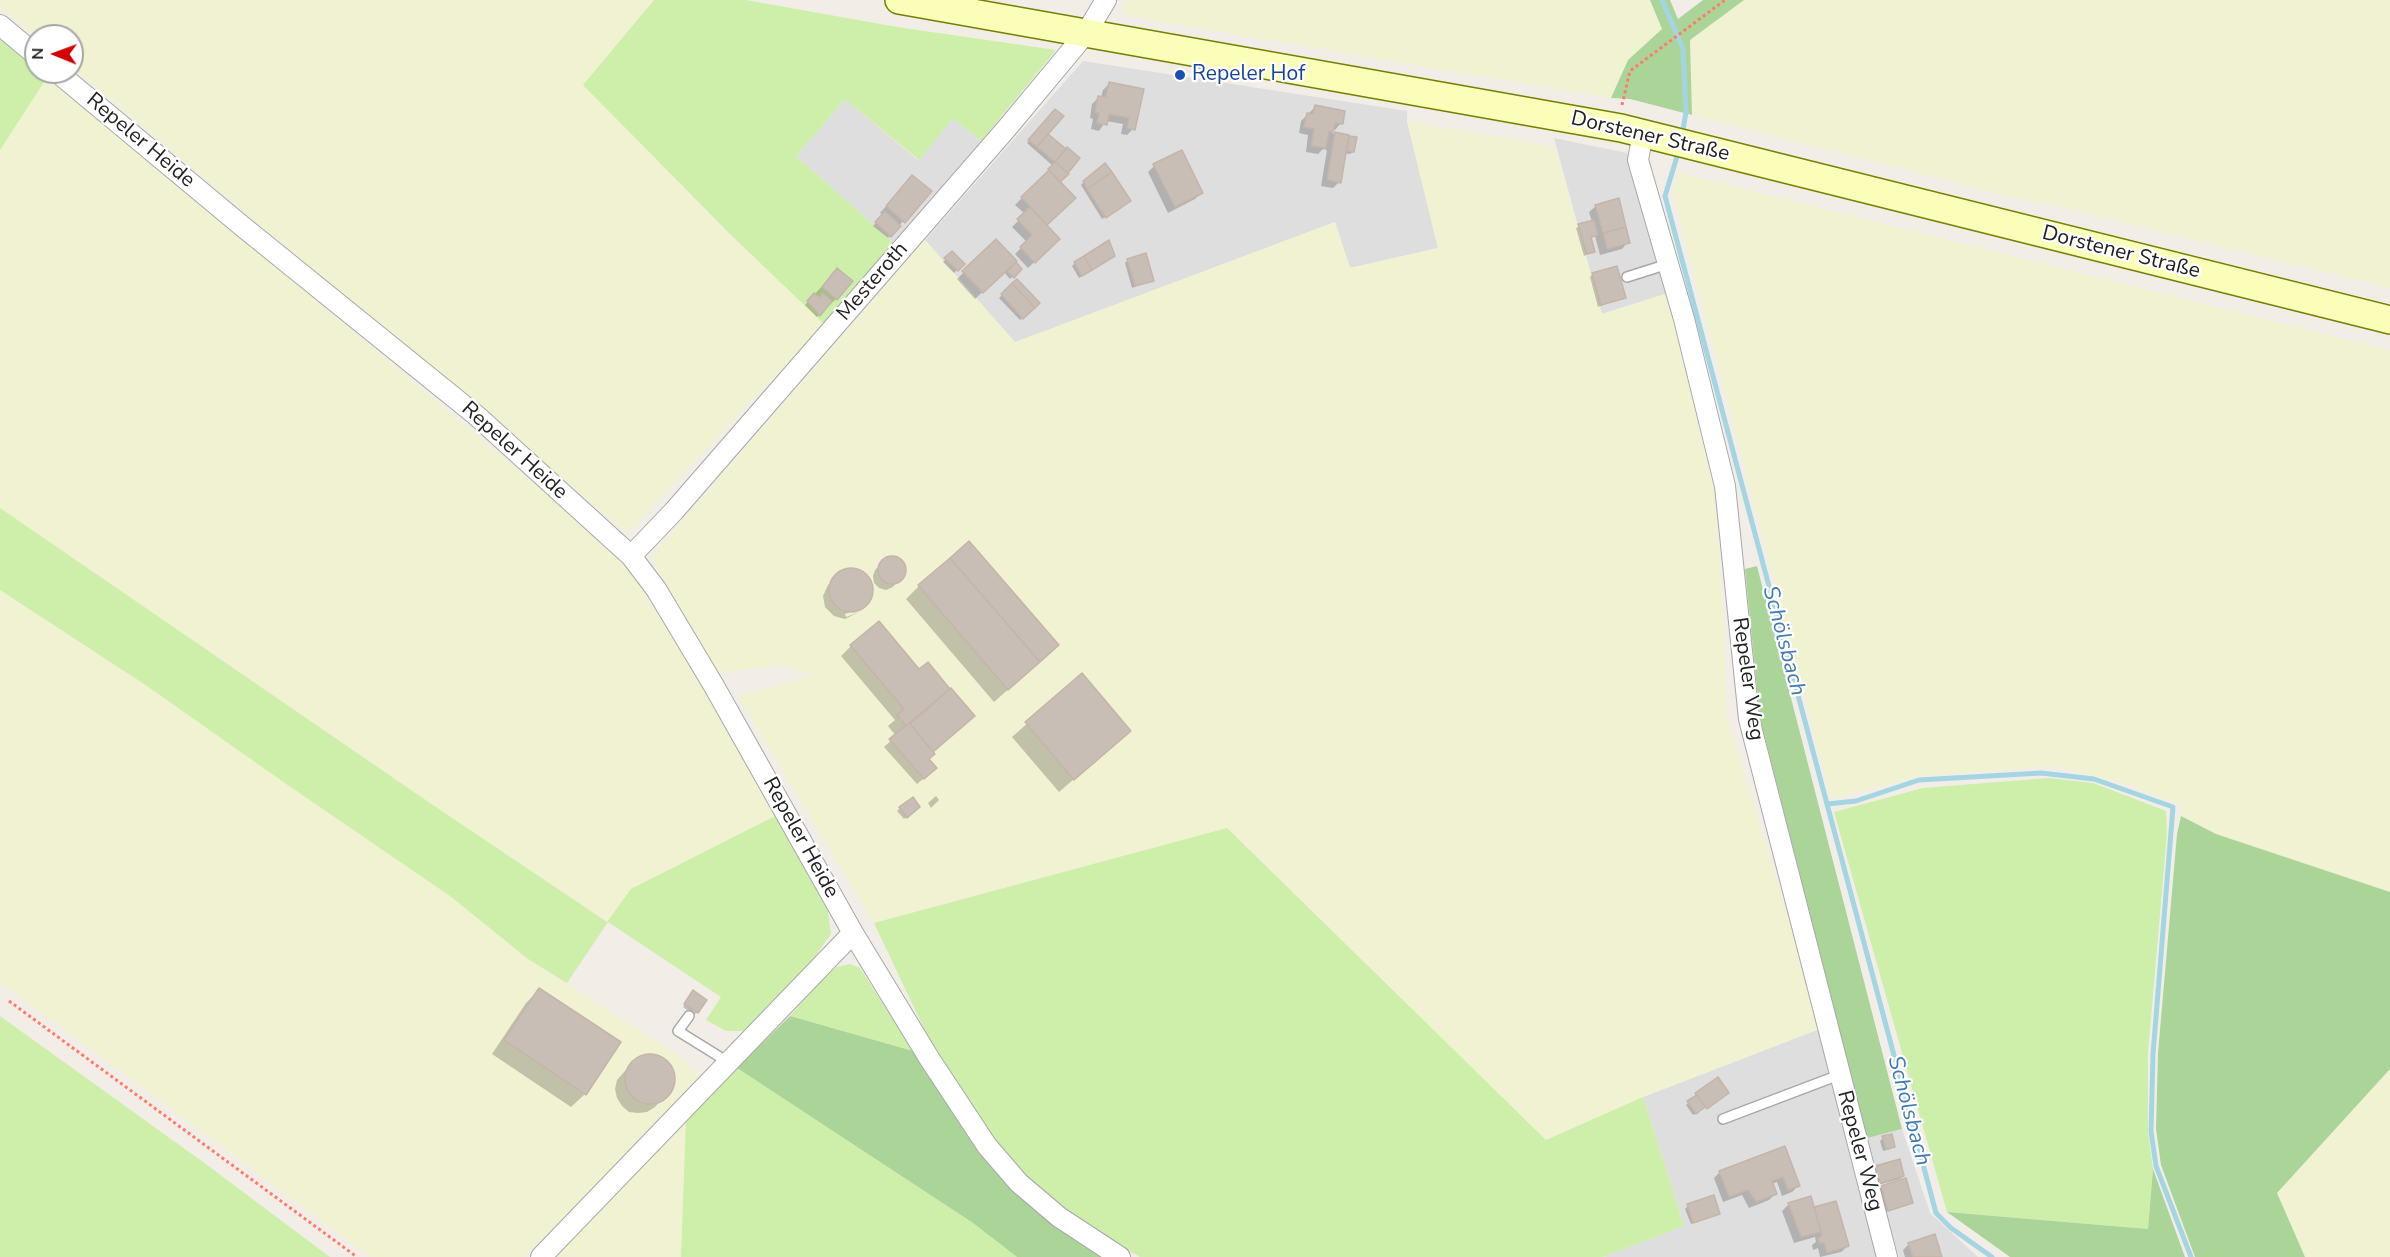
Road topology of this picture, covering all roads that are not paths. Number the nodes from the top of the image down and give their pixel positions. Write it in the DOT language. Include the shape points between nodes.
graph roads {
  1 [pos="899,0"];
  2 [pos="1106,0"];
  3 [pos="0,25"];
  4 [pos="1086,33"];
  5 [pos="24,45"];
  6 [pos="71,84"];
  7 [pos="1643,133"];
  8 [pos="1668,264"];
  9 [pos="1627,276"];
  10 [pos="2390,320"];
  11 [pos="631,556"];
  12 [pos="853,933"];
  13 [pos="689,1016"];
  14 [pos="728,1062"];
  15 [pos="1839,1075"];
  16 [pos="1723,1119"];
  17 [pos="541,1257"];
  18 [pos="1120,1257"];
  19 [pos="1887,1257"];
  1 -- 4 [label="main road, Dorstener Straße"];
  2 -- 4 [label="street, Mesteroth"];
  3 -- 5 [label="street"];
  4 -- 7 [label="main road, Dorstener Straße"];
  4 -- 11 [label="street, Mesteroth" via="675,511"];
  6 -- 11 [label="street, Repeler Heide" via="477,416"];
  7 -- 8 [label="street, Repeler Weg" via="1638,160"];
  7 -- 10 [label="main road, Dorstener Straße"];
  8 -- 9 [label="lane"];
  8 -- 15 [label="street, Repeler Weg" via="1725,486 1749,718"];
  11 -- 12 [label="street, Repeler Heide" via="656,589 708,676"];
  12 -- 14 [label="street"];
  12 -- 18 [label="street, Repeler Heide" via="987,1146 1019,1183 1051,1210"];
  13 -- 14 [label="lane" via="678,1031"];
  14 -- 17 [label="street"];
  15 -- 16 [label="lane"];
  15 -- 19 [label="street, Repeler Weg"];
}
